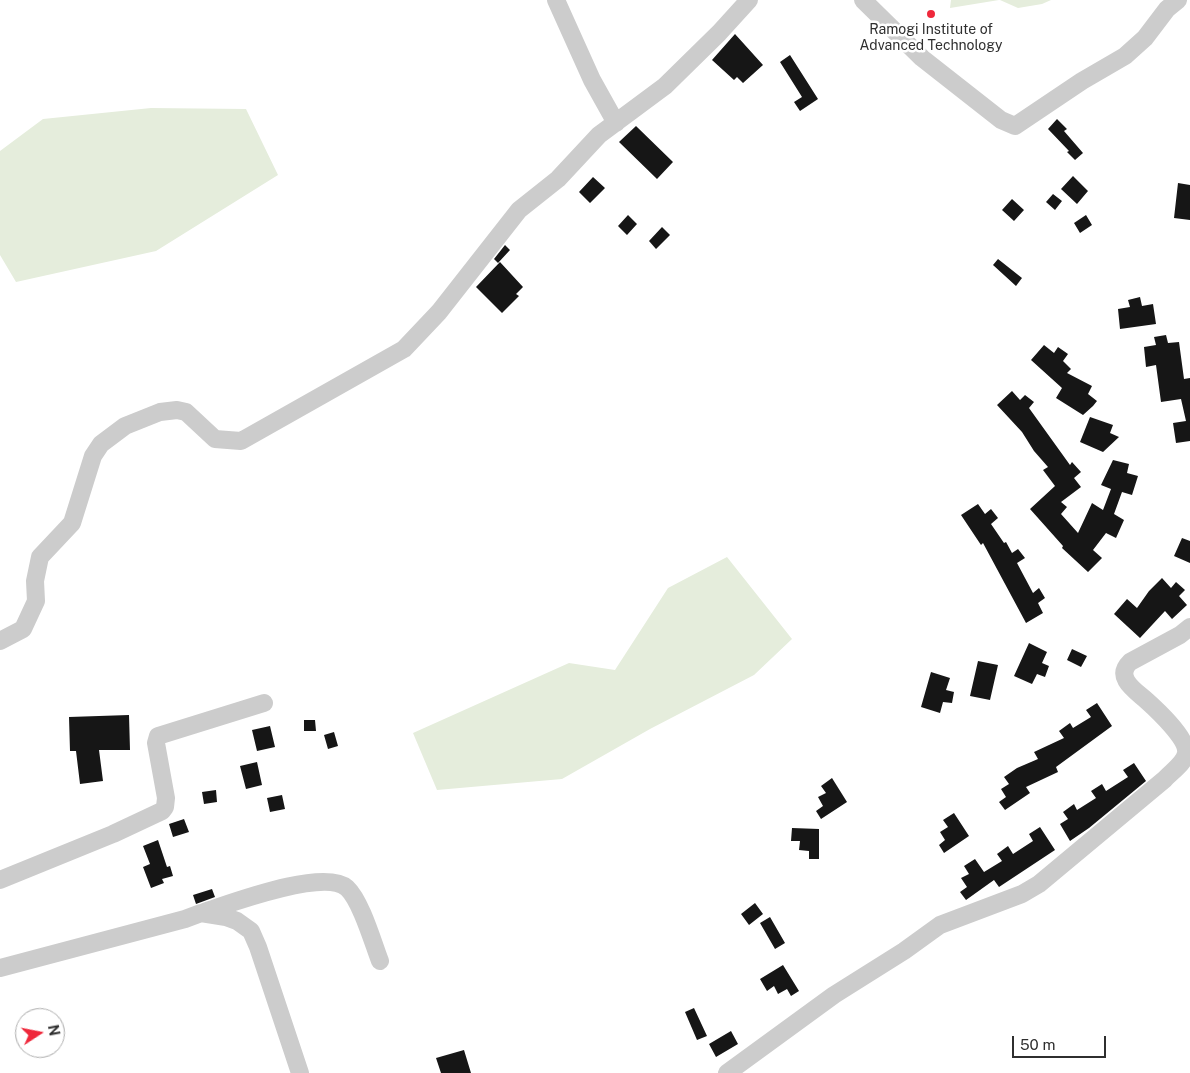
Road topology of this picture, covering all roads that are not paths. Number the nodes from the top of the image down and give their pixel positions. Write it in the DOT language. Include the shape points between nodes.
graph roads {
  1 [pos="556,0"];
  2 [pos="749,0"];
  3 [pos="863,0"];
  4 [pos="1178,0"];
  5 [pos="616,123"];
  6 [pos="1190,627"];
  7 [pos="0,641"];
  8 [pos="264,702"];
  9 [pos="0,880"];
  10 [pos="201,912"];
  11 [pos="380,961"];
  12 [pos="0,968"];
  13 [pos="300,1073"];
  14 [pos="727,1073"];
  1 -- 5 [label="street" via="592,80"];
  2 -- 5 [label="street" via="665,86"];
  3 -- 4 [label="street" via="922,58 1001,120 1015,126 1125,56"];
  5 -- 7 [label="street" via="558,179 519,210 439,312 404,349 241,441 215,439 186,412 177,410 160,412 125,426 101,444 93,456 72,523 40,557 35,580 36,601 23,629"];
  6 -- 14 [label="street" via="1130,662 1124,671 1130,687 1167,721 1186,746 1183,760 1164,779 1039,884 927,933 834,995"];
  8 -- 9 [label="street" via="158,736 156,742 166,798 162,811"];
  10 -- 11 [label="street" via="296,884 313,882 345,886 361,911"];
  10 -- 12 [label="street"];
  10 -- 13 [label="street" via="237,921 250,931"];
}
